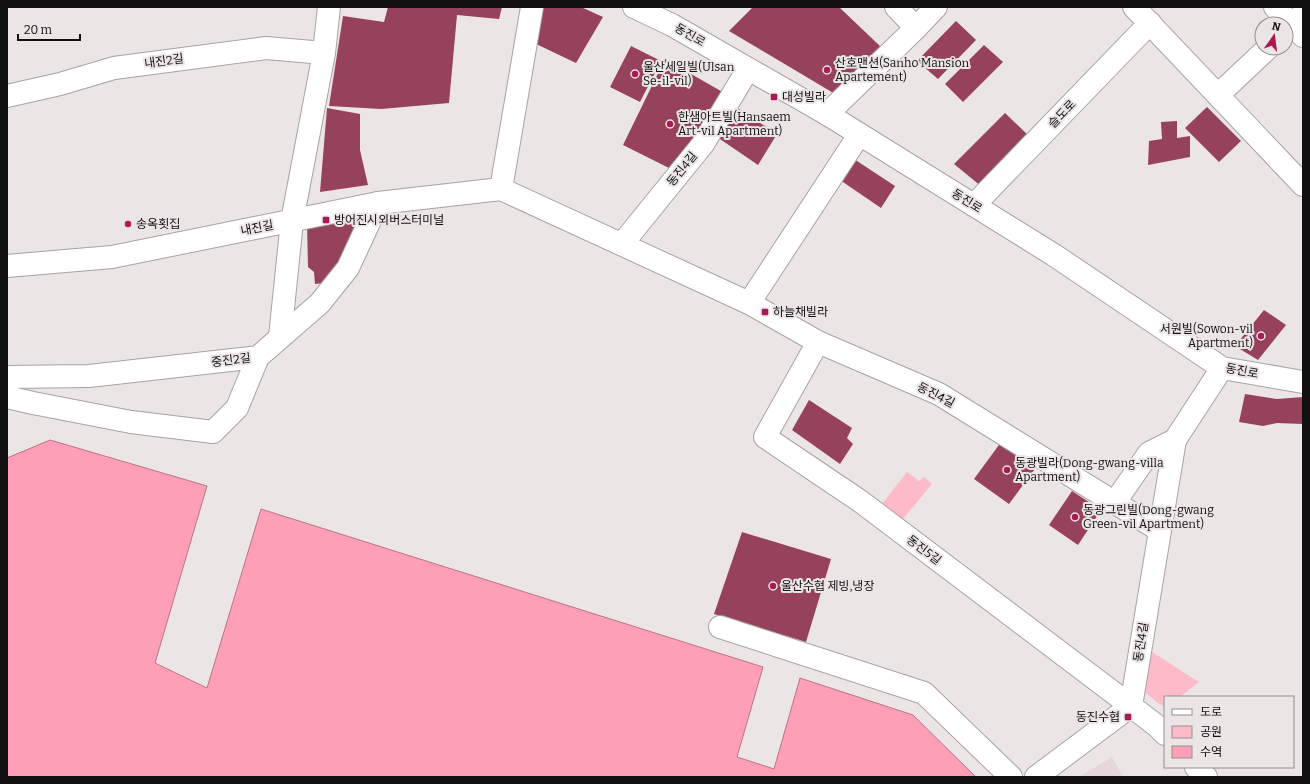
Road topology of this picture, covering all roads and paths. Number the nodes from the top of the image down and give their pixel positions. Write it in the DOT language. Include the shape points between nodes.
graph roads {
  1 [pos="329,7"];
  2 [pos="532,7"];
  3 [pos="634,7"];
  4 [pos="896,7"];
  5 [pos="936,7"];
  6 [pos="1134,7"];
  7 [pos="1275,7"];
  8 [pos="1150,24"];
  9 [pos="1296,27"];
  10 [pos="916,28"];
  11 [pos="324,53"];
  12 [pos="1259,56"];
  13 [pos="748,69"];
  14 [pos="1218,95"];
  15 [pos="7,96"];
  16 [pos="827,114"];
  17 [pos="860,134"];
  18 [pos="1303,185"];
  19 [pos="501,189"];
  20 [pos="378,203"];
  21 [pos="974,205"];
  22 [pos="292,221"];
  23 [pos="622,244"];
  24 [pos="7,266"];
  25 [pos="749,302"];
  26 [pos="280,338"];
  27 [pos="818,342"];
  28 [pos="258,357"];
  29 [pos="1222,368"];
  30 [pos="1303,382"];
  31 [pos="8,392"];
  32 [pos="1176,440"];
  33 [pos="1115,502"];
  34 [pos="1159,530"];
  35 [pos="720,627"];
  36 [pos="1131,706"];
  37 [pos="1164,733"];
  38 [pos="1197,768"];
  39 [pos="1011,777"];
  40 [pos="1036,777"];
  41 [pos="1206,777"];
  1 -- 11 [label="street"];
  2 -- 19 [label="street"];
  3 -- 13 [label="street, 동진로" via="672,25"];
  4 -- 10 [label="street"];
  5 -- 10 [label="street"];
  6 -- 8 [label="street"];
  7 -- 9 [label="street"];
  8 -- 14 [label="street"];
  8 -- 21 [label="street, 슬도로"];
  10 -- 16 [label="street"];
  11 -- 15 [label="street, 내진2길" via="266,48 114,68"];
  11 -- 22 [label="street"];
  12 -- 14 [label="street"];
  13 -- 16 [label="street, 동진로"];
  13 -- 23 [label="street, 동진4길" via="703,144"];
  14 -- 18 [label="street"];
  16 -- 17 [label="street, 동진로"];
  17 -- 21 [label="street, 동진로"];
  17 -- 25 [label="street"];
  19 -- 20 [label="street"];
  19 -- 23 [label="street, 동진4길"];
  20 -- 22 [label="street"];
  20 -- 26 [label="street, 중진2길" via="348,268 320,304"];
  21 -- 29 [label="street, 동진로" via="1054,255"];
  22 -- 24 [label="street, 내진길" via="112,257"];
  22 -- 26 [label="street"];
  23 -- 25 [label="street, 동진4길"];
  25 -- 27 [label="street, 동진4길"];
  26 -- 28 [label="street, 중진2길"];
  27 -- 33 [label="street, 동진4길" via="939,394"];
  27 -- 36 [label="street, 동진5길" via="765,437 860,501"];
  28 -- 31 [label="street, 중진2길" via="89,376"];
  28 -- 31 [label="street" via="236,408 213,432 131,422 33,404"];
  29 -- 30 [label="street, 동진로"];
  29 -- 32 [label="street, 동진4길"];
  32 -- 33 [label="street" via="1149,453"];
  32 -- 34 [label="street, 동진4길"];
  33 -- 34 [label="street, 동진4길"];
  34 -- 36 [label="street, 동진4길"];
  35 -- 39 [label="street" via="924,693"];
  36 -- 37 [label="street, 동진5길"];
  36 -- 40 [label="street"];
  38 -- 41 [label="street"];
}
